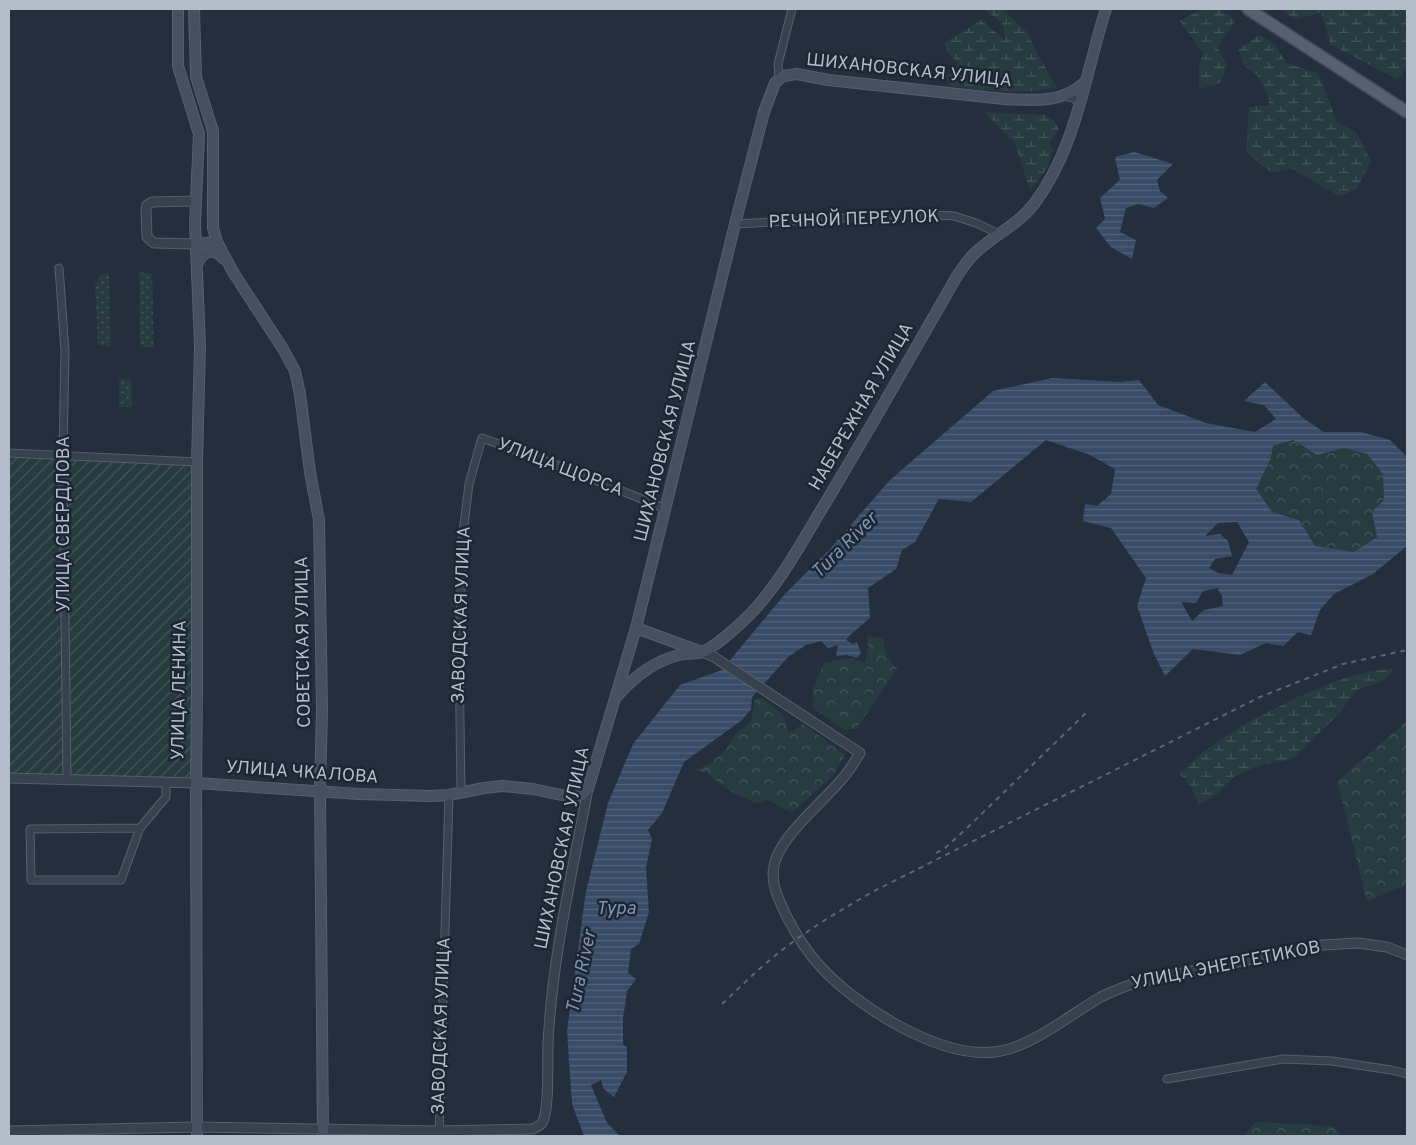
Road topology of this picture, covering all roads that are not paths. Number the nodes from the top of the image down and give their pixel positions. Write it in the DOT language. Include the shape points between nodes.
graph roads {
  1 [pos="178,9"];
  2 [pos="194,9"];
  3 [pos="792,9"];
  4 [pos="1106,9"];
  5 [pos="1248,9"];
  6 [pos="195,63"];
  7 [pos="178,64"];
  8 [pos="779,78"];
  9 [pos="1085,82"];
  10 [pos="198,83"];
  11 [pos="184,84"];
  12 [pos="1064,96"];
  13 [pos="1080,102"];
  14 [pos="1407,112"];
  15 [pos="213,130"];
  16 [pos="199,132"];
  17 [pos="196,201"];
  18 [pos="212,201"];
  19 [pos="735,224"];
  20 [pos="999,234"];
  21 [pos="217,242"];
  22 [pos="196,244"];
  23 [pos="227,262"];
  24 [pos="197,264"];
  25 [pos="59,268"];
  26 [pos="482,438"];
  27 [pos="9,453"];
  28 [pos="63,455"];
  29 [pos="197,462"];
  30 [pos="666,509"];
  31 [pos="636,628"];
  32 [pos="702,652"];
  33 [pos="615,699"];
  34 [pos="9,778"];
  35 [pos="67,781"];
  36 [pos="166,782"];
  37 [pos="196,783"];
  38 [pos="588,789"];
  39 [pos="320,790"];
  40 [pos="461,793"];
  41 [pos="448,795"];
  42 [pos="140,828"];
  43 [pos="1407,955"];
  44 [pos="1407,1074"];
  45 [pos="1167,1079"];
  46 [pos="9,1131"];
  47 [pos="197,1132"];
  48 [pos="73,1133"];
  49 [pos="323,1133"];
  50 [pos="439,1134"];
  1 -- 7 [label="main road, УЛИЦА ЛЕНИНА"];
  2 -- 6 [label="main road"];
  3 -- 8 [label="street" via="778,64"];
  4 -- 9 [label="main road, НАБЕРЕЖНАЯ УЛИЦА"];
  5 -- 14 [label="main road"];
  6 -- 7 [label="main road" via="190,67"];
  6 -- 10 [label="main road"];
  7 -- 11 [label="main road, УЛИЦА ЛЕНИНА"];
  8 -- 12 [label="main road, ШИХАНОВСКАЯ УЛИЦА" via="797,74 1004,99"];
  8 -- 19 [label="main road, ШИХАНОВСКАЯ УЛИЦА" via="767,101"];
  9 -- 12 [label="main road, ШИХАНОВСКАЯ УЛИЦА"];
  9 -- 13 [label="main road, НАБЕРЕЖНАЯ УЛИЦА"];
  10 -- 11 [label="main road"];
  10 -- 15 [label="main road"];
  11 -- 16 [label="main road, УЛИЦА ЛЕНИНА"];
  12 -- 13 [label="street"];
  13 -- 20 [label="main road, НАБЕРЕЖНАЯ УЛИЦА" via="1065,150 1048,182 1020,219"];
  15 -- 16 [label="main road" via="207,134"];
  15 -- 18 [label="main road, СОВЕТСКАЯ УЛИЦА"];
  16 -- 17 [label="main road, УЛИЦА ЛЕНИНА"];
  17 -- 18 [label="main road"];
  17 -- 22 [label="main road, УЛИЦА ЛЕНИНА"];
  17 -- 22 [label="street" via="152,202 146,209 149,241"];
  18 -- 21 [label="main road, СОВЕТСКАЯ УЛИЦА"];
  19 -- 20 [label="street, РЕЧНОЙ ПЕРЕУЛОК" via="917,214 954,216"];
  19 -- 30 [label="main road, ШИХАНОВСКАЯ УЛИЦА"];
  20 -- 32 [label="main road, НАБЕРЕЖНАЯ УЛИЦА" via="973,255 957,276 851,460 770,590 738,626"];
  21 -- 22 [label="main road"];
  21 -- 23 [label="main road, СОВЕТСКАЯ УЛИЦА"];
  22 -- 24 [label="main road, УЛИЦА ЛЕНИНА"];
  23 -- 24 [label="main road" via="213,252 206,252"];
  23 -- 39 [label="main road, СОВЕТСКАЯ УЛИЦА" via="283,349 295,371 300,394 319,520"];
  24 -- 29 [label="main road, УЛИЦА ЛЕНИНА" via="200,346"];
  25 -- 28 [label="street, УЛИЦА СВЕРДЛОВА" via="65,351"];
  26 -- 30 [label="street, УЛИЦА ЩОРСА"];
  26 -- 40 [label="street, ЗАВОДСКАЯ УЛИЦА" via="469,484 463,534 459,649"];
  27 -- 28 [label="street"];
  28 -- 29 [label="street"];
  28 -- 35 [label="street, УЛИЦА СВЕРДЛОВА"];
  29 -- 37 [label="main road, УЛИЦА ЛЕНИНА"];
  30 -- 31 [label="main road, ШИХАНОВСКАЯ УЛИЦА"];
  31 -- 32 [label="main road"];
  31 -- 33 [label="main road, ШИХАНОВСКАЯ УЛИЦА"];
  32 -- 33 [label="main road, НАБЕРЕЖНАЯ УЛИЦА" via="682,654 660,662 631,680"];
  32 -- 43 [label="street, УЛИЦА ЭНЕРГЕТИКОВ" via="860,753 843,778 788,839 776,858 773,880 777,897 798,938 819,966 885,1018 911,1032 960,1050 1002,1051 1027,1041 1122,986 1143,981 1322,945 1388,947"];
  33 -- 38 [label="main road, ШИХАНОВСКАЯ УЛИЦА"];
  34 -- 35 [label="street, УЛИЦА ЧКАЛОВА"];
  35 -- 36 [label="street, УЛИЦА ЧКАЛОВА"];
  36 -- 37 [label="street, УЛИЦА ЧКАЛОВА"];
  36 -- 42 [label="street" via="166,797"];
  37 -- 39 [label="main road, УЛИЦА ЧКАЛОВА"];
  37 -- 47 [label="main road, УЛИЦА ЛЕНИНА"];
  38 -- 40 [label="main road, УЛИЦА ЧКАЛОВА" via="582,795 571,797 511,786"];
  38 -- 50 [label="street, ШИХАНОВСКАЯ УЛИЦА" via="552,985 547,1106 543,1122 533,1129"];
  39 -- 41 [label="main road, УЛИЦА ЧКАЛОВА"];
  39 -- 49 [label="main road, СОВЕТСКАЯ УЛИЦА"];
  40 -- 41 [label="main road, УЛИЦА ЧКАЛОВА"];
  41 -- 50 [label="street, ЗАВОДСКАЯ УЛИЦА"];
  42 -- 42 [label="street" via="30,829 31,880 121,880"];
  44 -- 45 [label="street" via="1332,1061 1283,1059"];
  46 -- 48 [label="street"];
  47 -- 48 [label="street"];
  47 -- 49 [label="street"];
  49 -- 50 [label="street"];
}
